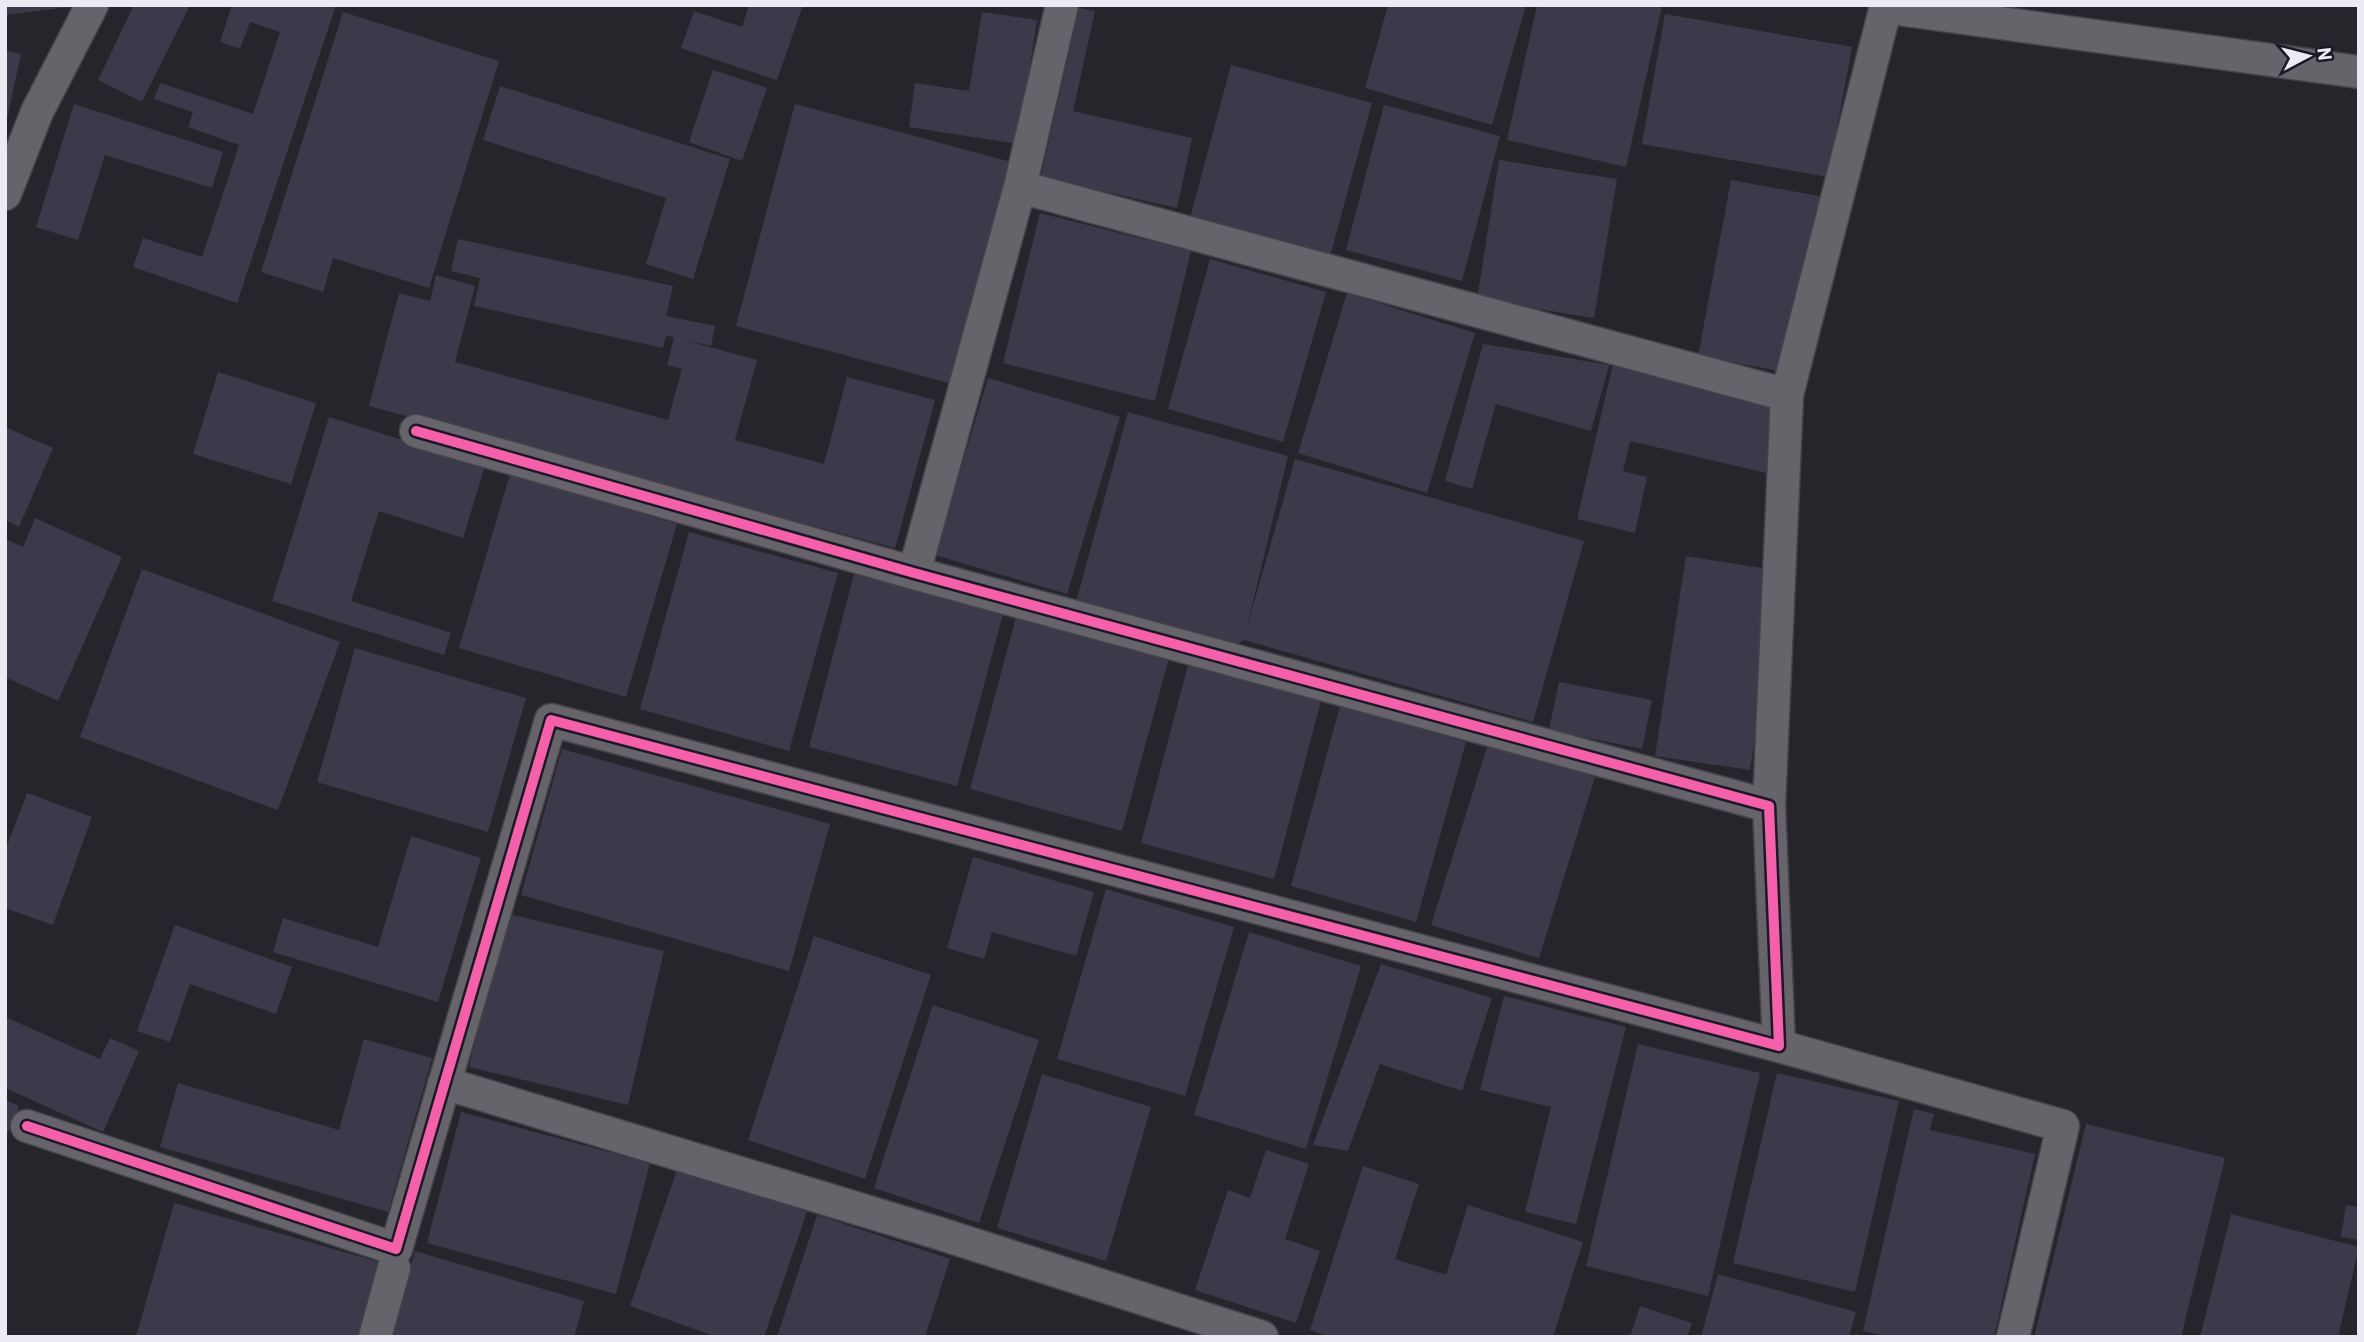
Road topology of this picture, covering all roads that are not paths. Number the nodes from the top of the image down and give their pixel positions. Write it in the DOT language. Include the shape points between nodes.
graph roads {
  1 [pos="92,5"];
  2 [pos="1062,5"];
  3 [pos="1885,5"];
  4 [pos="2359,72"];
  5 [pos="1020,187"];
  6 [pos="5,194"];
  7 [pos="1787,395"];
  8 [pos="416,431"];
  9 [pos="914,573"];
  10 [pos="1769,806"];
  11 [pos="1779,1046"];
  12 [pos="444,1083"];
  13 [pos="27,1126"];
  14 [pos="394,1268"];
  15 [pos="375,1337"];
  16 [pos="1262,1337"];
  17 [pos="2013,1337"];
  1 -- 6 [label="street" via="37,112"];
  2 -- 5 [label="street"];
  3 -- 4 [label="street"];
  3 -- 7 [label="street"];
  5 -- 7 [label="street"];
  5 -- 9 [label="street"];
  7 -- 10 [label="street"];
  8 -- 9 [label="street"];
  9 -- 10 [label="street"];
  10 -- 11 [label="street"];
  11 -- 12 [label="street" via="551,720"];
  11 -- 17 [label="street" via="2063,1126"];
  12 -- 13 [label="street" via="396,1249"];
  12 -- 16 [label="street"];
  14 -- 15 [label="street"];
}
